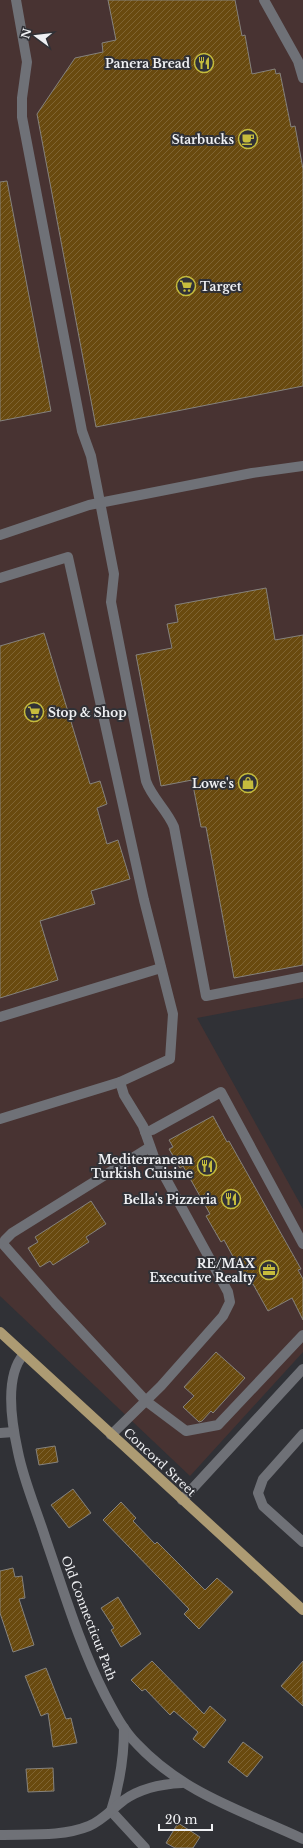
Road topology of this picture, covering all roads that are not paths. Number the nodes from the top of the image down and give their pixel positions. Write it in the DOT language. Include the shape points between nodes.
graph roads {
  1 [pos="16,0"];
  2 [pos="264,0"];
  3 [pos="303,78"];
  4 [pos="303,466"];
  5 [pos="100,502"];
  6 [pos="0,535"];
  7 [pos="0,578"];
  8 [pos="162,968"];
  9 [pos="303,977"];
  10 [pos="0,1017"];
  11 [pos="120,1082"];
  12 [pos="0,1117"];
  13 [pos="145,1132"];
  14 [pos="150,1147"];
  15 [pos="303,1244"];
  16 [pos="0,1332"];
  17 [pos="303,1335"];
  18 [pos="24,1354"];
  19 [pos="303,1369"];
  20 [pos="146,1401"];
  21 [pos="14,1432"];
  22 [pos="0,1433"];
  23 [pos="303,1434"];
  24 [pos="111,1435"];
  25 [pos="182,1500"];
  26 [pos="303,1542"];
  27 [pos="303,1610"];
  28 [pos="124,1728"];
  29 [pos="182,1783"];
  30 [pos="111,1811"];
  31 [pos="0,1835"];
  32 [pos="303,1839"];
  33 [pos="144,1848"];
  1 -- 5 [label="street" via="28,62 22,98 22,117 82,431 90,452"];
  2 -- 3 [label="street" via="298,61"];
  4 -- 5 [label="street" via="252,473"];
  5 -- 6 [label="street"];
  5 -- 9 [label="street" via="114,574 111,602 146,780 174,827 206,996"];
  7 -- 8 [label="street" via="68,557 144,900"];
  8 -- 10 [label="street"];
  8 -- 11 [label="street" via="173,1014 170,1059"];
  11 -- 12 [label="street"];
  11 -- 13 [label="street" via="124,1095"];
  13 -- 14 [label="street"];
  13 -- 15 [label="street" via="221,1092"];
  14 -- 20 [label="street" via="226,1288 230,1302 223,1316"];
  14 -- 20 [label="street" via="12,1233 3,1244"];
  16 -- 18 [label="main road, Concord Street"];
  17 -- 20 [label="street" via="218,1425 186,1431"];
  18 -- 21 [label="street, Old Connecticut Path" via="13,1374"];
  18 -- 24 [label="main road, Concord Street"];
  19 -- 25 [label="street"];
  20 -- 24 [label="street"];
  21 -- 22 [label="street"];
  21 -- 28 [label="street, Old Connecticut Path" via="21,1464 73,1620 99,1682"];
  23 -- 26 [label="street" via="263,1479 258,1493 264,1506"];
  24 -- 25 [label="main road, Concord Street"];
  25 -- 27 [label="main road, Concord Street"];
  28 -- 29 [label="street, Old Connecticut Path" via="149,1756"];
  28 -- 30 [label="street" via="121,1772"];
  29 -- 30 [label="street" via="150,1787 124,1800"];
  29 -- 32 [label="street, Old Connecticut Path"];
  30 -- 31 [label="street" via="90,1826 79,1829"];
  30 -- 33 [label="street"];
}
